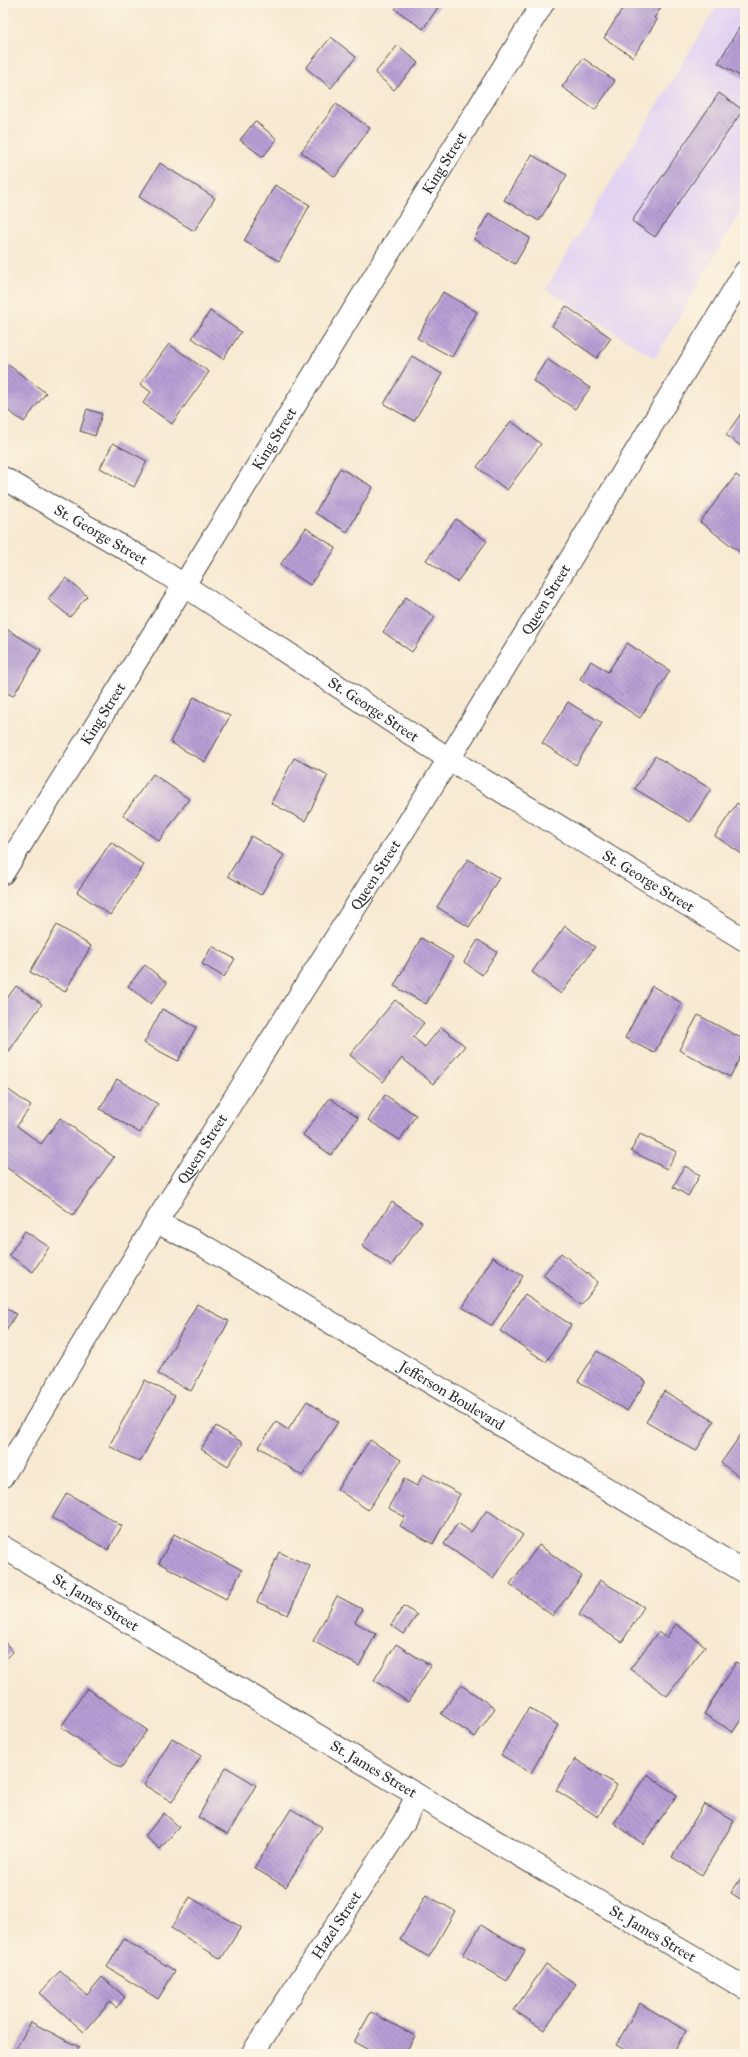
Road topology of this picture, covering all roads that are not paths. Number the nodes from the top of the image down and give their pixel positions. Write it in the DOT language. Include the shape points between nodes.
graph roads {
  1 [pos="543,3"];
  2 [pos="745,272"];
  3 [pos="3,478"];
  4 [pos="184,585"];
  5 [pos="449,759"];
  6 [pos="3,873"];
  7 [pos="745,940"];
  8 [pos="156,1222"];
  9 [pos="3,1476"];
  10 [pos="3,1547"];
  11 [pos="745,1572"];
  12 [pos="417,1795"];
  13 [pos="745,1988"];
  14 [pos="252,2054"];
  1 -- 4 [label="street, King Street"];
  2 -- 5 [label="street, Queen Street"];
  3 -- 4 [label="street, St. George Street"];
  4 -- 5 [label="street, St. George Street"];
  4 -- 6 [label="street, King Street"];
  5 -- 7 [label="street, St. George Street"];
  5 -- 8 [label="street, Queen Street"];
  8 -- 9 [label="street, Queen Street"];
  8 -- 11 [label="street, Jefferson Boulevard" via="204,1246"];
  10 -- 12 [label="street, St. James Street"];
  12 -- 13 [label="street, St. James Street"];
  12 -- 14 [label="street, Hazel Street" via="404,1822"];
}
